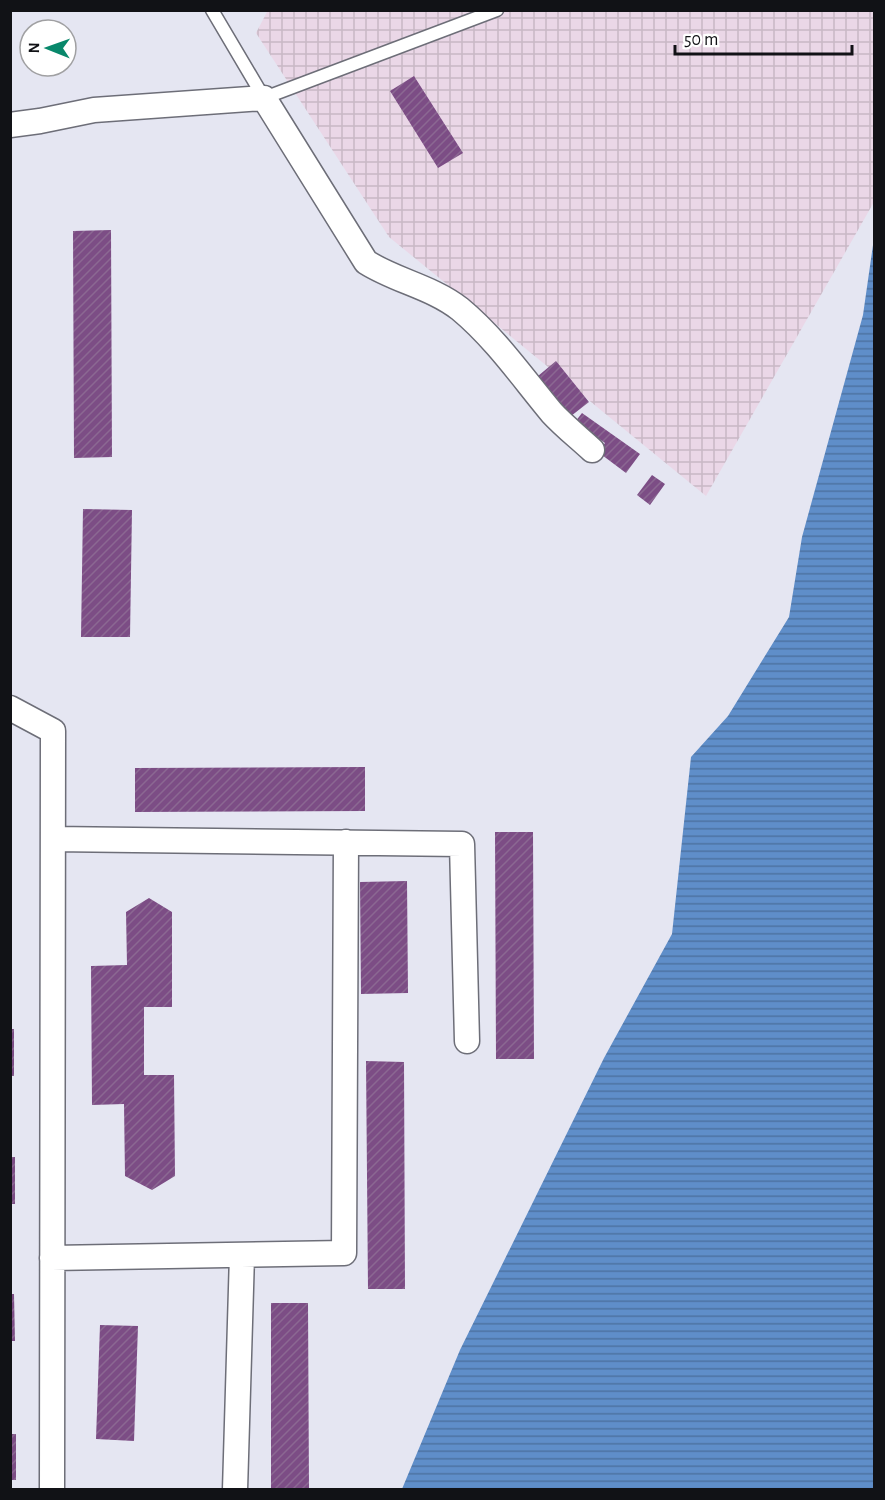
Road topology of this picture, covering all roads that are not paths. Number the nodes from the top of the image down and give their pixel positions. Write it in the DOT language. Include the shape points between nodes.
graph roads {
  1 [pos="212,10"];
  2 [pos="497,10"];
  3 [pos="264,98"];
  4 [pos="10,125"];
  5 [pos="592,450"];
  6 [pos="10,708"];
  7 [pos="52,838"];
  8 [pos="346,842"];
  9 [pos="467,1041"];
  10 [pos="242,1255"];
  11 [pos="52,1258"];
  12 [pos="52,1490"];
  13 [pos="235,1490"];
  1 -- 3 [label="lane"];
  2 -- 3 [label="lane"];
  3 -- 4 [label="street" via="94,110"];
  3 -- 5 [label="street" via="366,262 384,274 422,286 458,308 490,337 554,415"];
  6 -- 7 [label="street" via="53,732"];
  7 -- 8 [label="street"];
  7 -- 11 [label="street"];
  8 -- 9 [label="street" via="462,844"];
  8 -- 10 [label="street" via="344,1253"];
  10 -- 11 [label="street"];
  10 -- 13 [label="street"];
  11 -- 12 [label="street"];
}
